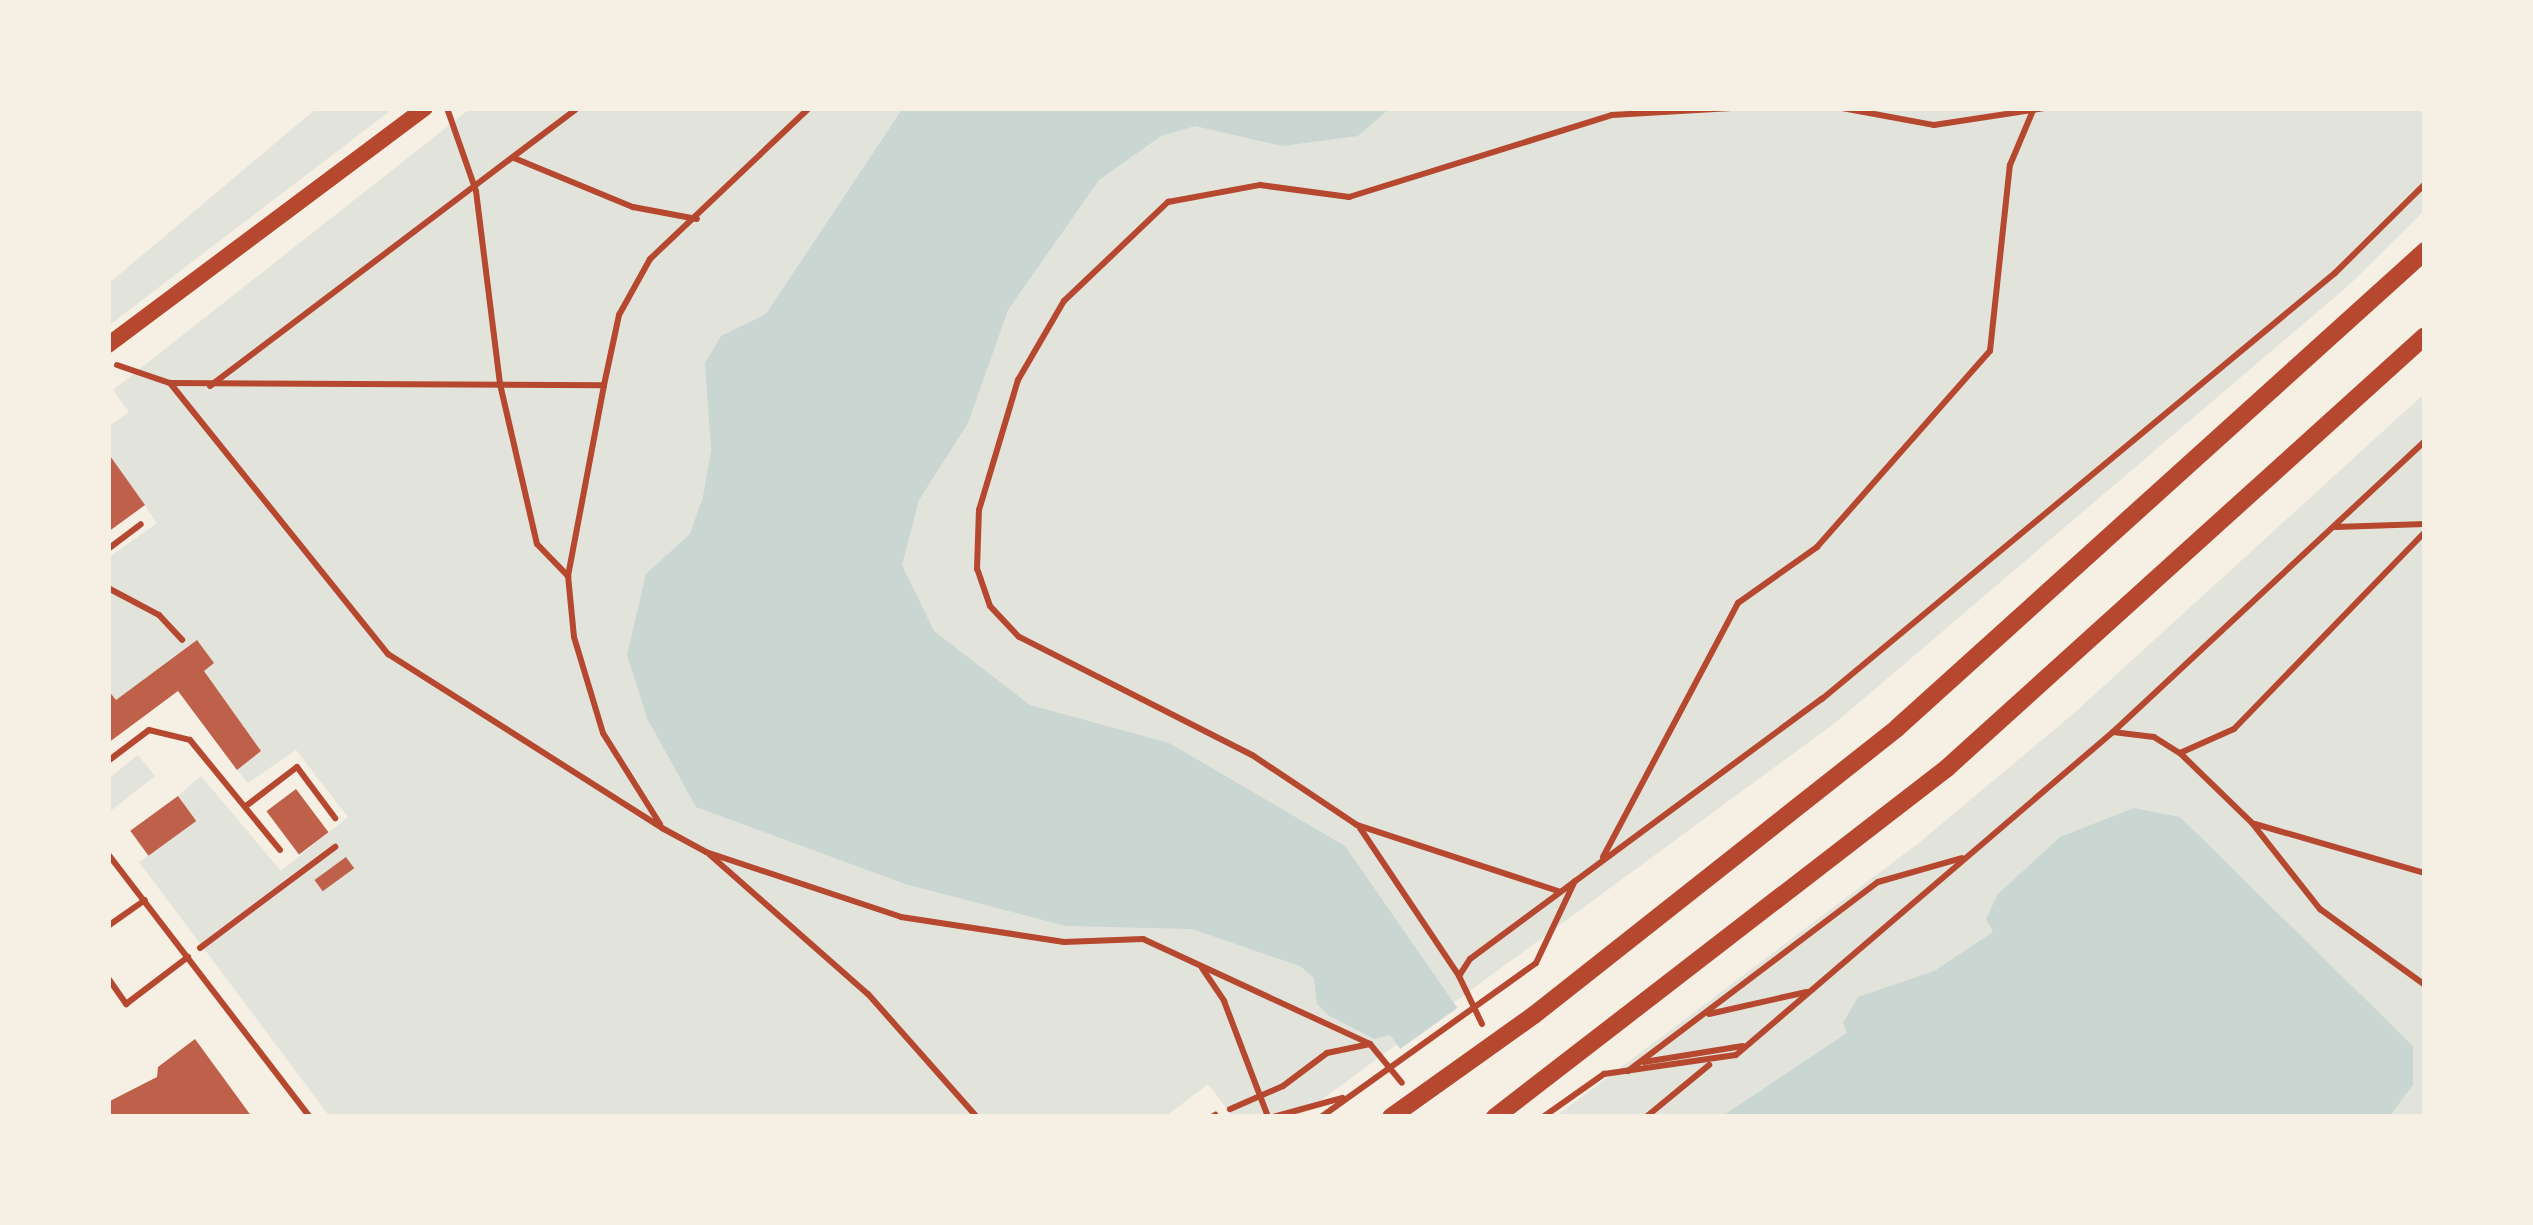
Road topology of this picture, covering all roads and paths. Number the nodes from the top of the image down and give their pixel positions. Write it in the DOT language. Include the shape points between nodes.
graph roads {
  1 [pos="425,108"];
  2 [pos="447,108"];
  3 [pos="577,108"];
  4 [pos="809,108"];
  5 [pos="1732,108"];
  6 [pos="1842,108"];
  7 [pos="2044,108"];
  8 [pos="2032,111"];
  9 [pos="513,157"];
  10 [pos="2425,184"];
  11 [pos="476,191"];
  12 [pos="698,219"];
  13 [pos="2425,251"];
  14 [pos="2425,336"];
  15 [pos="108,345"];
  16 [pos="108,361"];
  17 [pos="170,383"];
  18 [pos="500,384"];
  19 [pos="604,385"];
  20 [pos="210,386"];
  21 [pos="2425,441"];
  22 [pos="142,524"];
  23 [pos="2332,527"];
  24 [pos="2425,528"];
  25 [pos="108,549"];
  26 [pos="568,576"];
  27 [pos="108,588"];
  28 [pos="182,640"];
  29 [pos="2113,732"];
  30 [pos="2180,753"];
  31 [pos="108,761"];
  32 [pos="245,806"];
  33 [pos="334,818"];
  34 [pos="2252,823"];
  35 [pos="1358,825"];
  36 [pos="662,828"];
  37 [pos="335,848"];
  38 [pos="280,850"];
  39 [pos="706,851"];
  40 [pos="108,854"];
  41 [pos="1968,857"];
  42 [pos="1602,860"];
  43 [pos="2425,873"];
  44 [pos="1577,878"];
  45 [pos="1558,891"];
  46 [pos="145,900"];
  47 [pos="108,926"];
  48 [pos="188,957"];
  49 [pos="1202,968"];
  50 [pos="1459,976"];
  51 [pos="108,979"];
  52 [pos="2425,985"];
  53 [pos="1811,991"];
  54 [pos="1705,1014"];
  55 [pos="1496,1042"];
  56 [pos="1748,1045"];
  57 [pos="1711,1062"];
  58 [pos="1640,1063"];
  59 [pos="1625,1072"];
  60 [pos="1351,1095"];
  61 [pos="1258,1097"];
  62 [pos="1539,1098"];
  63 [pos="1214,1116"];
  64 [pos="1392,1116"];
  65 [pos="310,1117"];
  66 [pos="977,1117"];
  67 [pos="1271,1117"];
  68 [pos="1321,1117"];
  69 [pos="1495,1117"];
  70 [pos="1544,1117"];
  71 [pos="1553,1117"];
  72 [pos="1646,1117"];
  1 -- 15 [label="street"];
  2 -- 11 [label="path"];
  3 -- 9 [label="path"];
  4 -- 12 [label="path"];
  5 -- 35 [label="path" via="1612,116 1349,197 1260,185 1168,202 1064,301 1018,380 980,511 977,569 991,606 1019,637 1252,755"];
  6 -- 8 [label="path" via="1934,124"];
  7 -- 8 [label="path"];
  8 -- 42 [label="path" via="2010,165 1990,351 1817,547 1738,603"];
  9 -- 11 [label="path"];
  9 -- 12 [label="path" via="633,207"];
  10 -- 42 [label="path" via="2335,273 1822,699"];
  11 -- 18 [label="path"];
  11 -- 20 [label="path"];
  12 -- 19 [label="path" via="650,259 619,315"];
  13 -- 64 [label="main road" via="1898,728 1534,1015"];
  14 -- 69 [label="main road" via="1947,768"];
  16 -- 17 [label="path"];
  17 -- 20 [label="path"];
  17 -- 36 [label="path" via="388,654"];
  18 -- 19 [label="path"];
  18 -- 20 [label="path"];
  18 -- 26 [label="path" via="537,544"];
  19 -- 26 [label="path"];
  21 -- 23 [label="path"];
  22 -- 25 [label="lane"];
  23 -- 24 [label="path"];
  23 -- 29 [label="path"];
  24 -- 30 [label="path" via="2234,729"];
  26 -- 36 [label="path" via="574,637 603,734"];
  27 -- 28 [label="lane" via="159,615"];
  29 -- 30 [label="path" via="2154,737"];
  29 -- 41 [label="path"];
  30 -- 34 [label="path"];
  31 -- 32 [label="lane" via="148,730 169,731 200,750"];
  32 -- 33 [label="lane" via="297,767"];
  32 -- 38 [label="lane"];
  34 -- 43 [label="path"];
  34 -- 52 [label="path" via="2320,909"];
  35 -- 45 [label="path"];
  35 -- 50 [label="path"];
  36 -- 39 [label="path"];
  37 -- 48 [label="path"];
  39 -- 49 [label="path" via="901,916 1064,942 1143,939"];
  39 -- 66 [label="path" via="868,994"];
  40 -- 46 [label="lane"];
  41 -- 53 [label="path"];
  41 -- 54 [label="path" via="1878,882"];
  42 -- 44 [label="path"];
  44 -- 45 [label="path"];
  44 -- 60 [label="path" via="1536,963"];
  45 -- 50 [label="path"];
  46 -- 47 [label="lane"];
  46 -- 48 [label="lane"];
  48 -- 51 [label="lane" via="126,1004"];
  48 -- 65 [label="lane"];
  49 -- 61 [label="path" via="1224,1001"];
  49 -- 61 [label="path" via="1370,1044 1327,1053"];
  50 -- 55 [label="path" via="1467,1004"];
  53 -- 54 [label="path"];
  53 -- 56 [label="path"];
  54 -- 58 [label="path"];
  56 -- 57 [label="path"];
  56 -- 58 [label="path"];
  57 -- 59 [label="path"];
  57 -- 72 [label="path"];
  58 -- 59 [label="path"];
  59 -- 70 [label="path" via="1604,1074"];
  60 -- 67 [label="path"];
  60 -- 68 [label="path"];
  61 -- 63 [label="path"];
  61 -- 67 [label="path"];
  62 -- 71 [label="path"];
}
